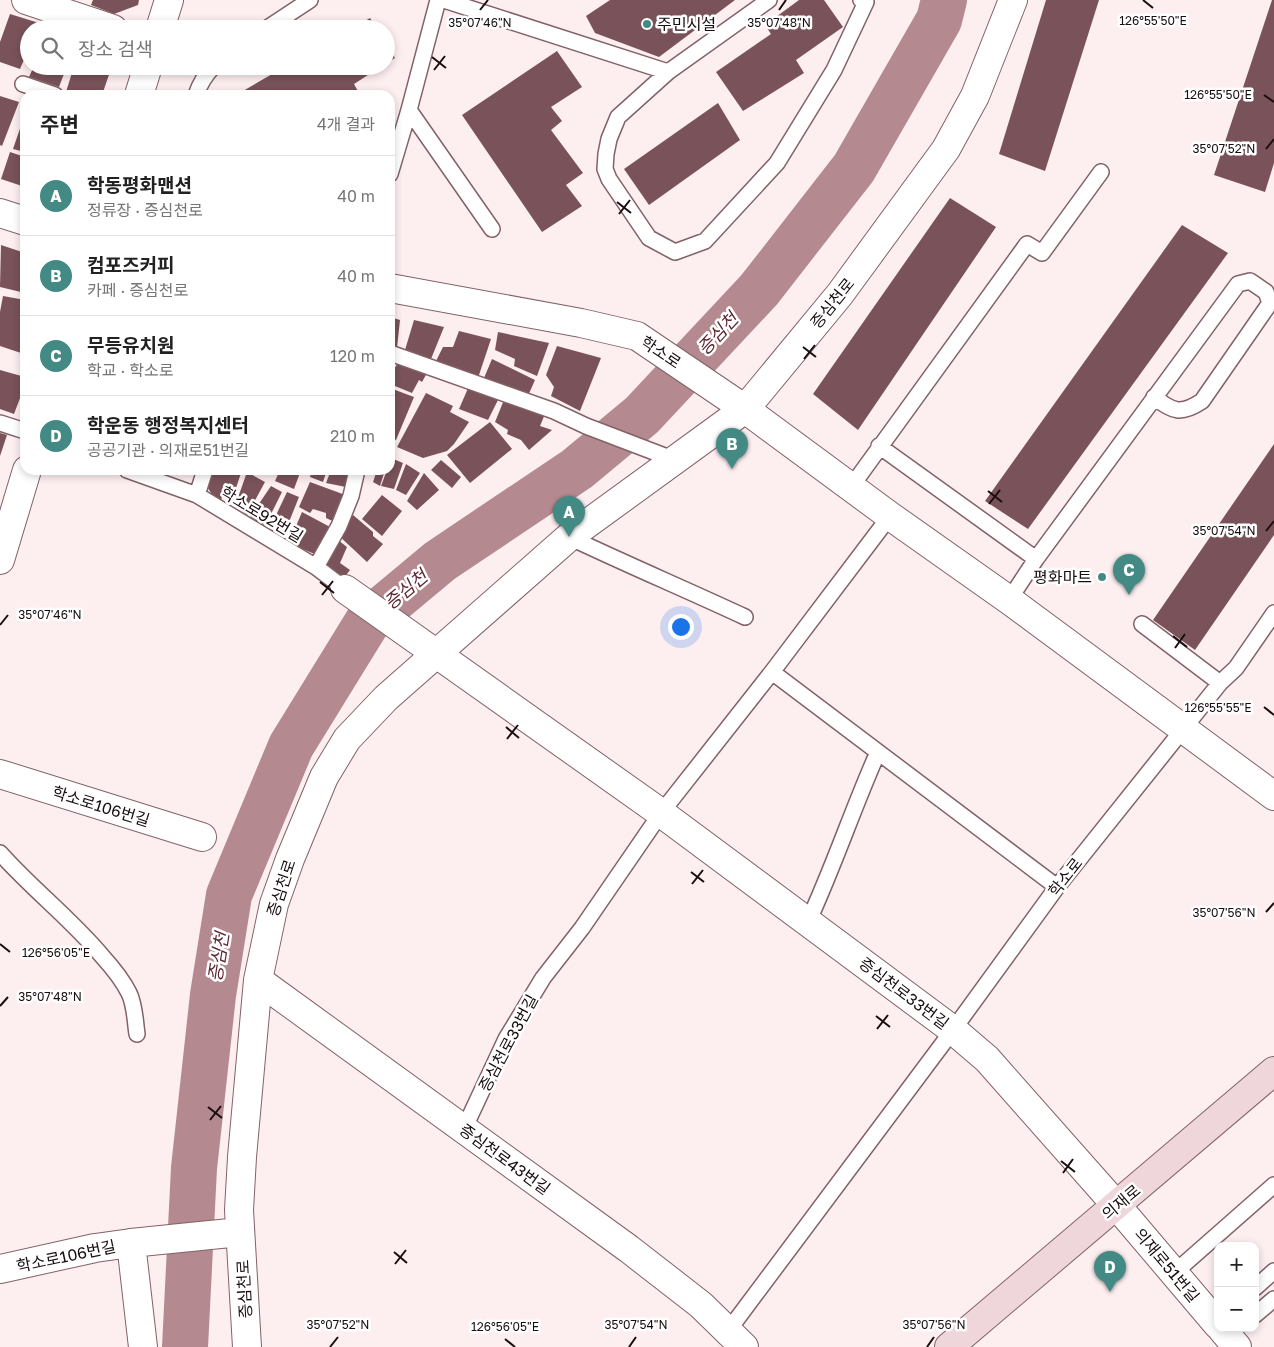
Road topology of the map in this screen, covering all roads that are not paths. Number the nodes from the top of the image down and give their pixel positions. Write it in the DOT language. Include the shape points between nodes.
graph roads {
  1 [pos="26,0"];
  2 [pos="169,0"];
  3 [pos="310,0"];
  4 [pos="438,0"];
  5 [pos="444,0"];
  6 [pos="769,0"];
  7 [pos="1012,0"];
  8 [pos="864,1"];
  9 [pos="86,20"];
  10 [pos="163,20"];
  11 [pos="280,20"];
  12 [pos="668,72"];
  13 [pos="145,75"];
  14 [pos="205,75"];
  15 [pos="23,84"];
  16 [pos="40,90"];
  17 [pos="141,90"];
  18 [pos="198,90"];
  19 [pos="409,110"];
  20 [pos="395,157"];
  21 [pos="1101,172"];
  22 [pos="0,213"];
  23 [pos="20,219"];
  24 [pos="492,229"];
  25 [pos="395,289"];
  26 [pos="395,356"];
  27 [pos="1154,397"];
  28 [pos="745,409"];
  29 [pos="0,423"];
  30 [pos="20,429"];
  31 [pos="879,446"];
  32 [pos="675,460"];
  33 [pos="25,475"];
  34 [pos="141,475"];
  35 [pos="203,475"];
  36 [pos="356,475"];
  37 [pos="851,487"];
  38 [pos="197,495"];
  39 [pos="7,512"];
  40 [pos="890,516"];
  41 [pos="570,537"];
  42 [pos="1036,559"];
  43 [pos="0,560"];
  44 [pos="316,567"];
  45 [pos="345,589"];
  46 [pos="1009,600"];
  47 [pos="1274,613"];
  48 [pos="745,616"];
  49 [pos="1142,624"];
  50 [pos="436,654"];
  51 [pos="772,672"];
  52 [pos="1220,682"];
  53 [pos="1183,728"];
  54 [pos="878,752"];
  55 [pos="0,774"];
  56 [pos="1274,796"];
  57 [pos="661,813"];
  58 [pos="202,838"];
  59 [pos="0,853"];
  60 [pos="1057,887"];
  61 [pos="808,922"];
  62 [pos="258,980"];
  63 [pos="953,1030"];
  64 [pos="137,1034"];
  65 [pos="1274,1070"];
  66 [pos="464,1129"];
  67 [pos="1274,1185"];
  68 [pos="1117,1206"];
  69 [pos="240,1232"];
  70 [pos="131,1243"];
  71 [pos="0,1269"];
  72 [pos="1274,1271"];
  73 [pos="1174,1273"];
  74 [pos="1256,1287"];
  75 [pos="1274,1299"];
  76 [pos="1259,1312"];
  77 [pos="1227,1335"];
  78 [pos="736,1339"];
  79 [pos="961,1342"];
  80 [pos="142,1347"];
  81 [pos="247,1347"];
  1 -- 9 [label="street"];
  2 -- 10 [label="street"];
  3 -- 11 [label="lane"];
  4 -- 19 [label="lane"];
  5 -- 12 [label="lane"];
  6 -- 12 [label="lane"];
  7 -- 28 [label="street, 증심천로" via="974,96 946,149 840,294"];
  8 -- 12 [label="lane" via="834,70 777,163 705,241 675,252 649,238 605,169 609,139 618,117"];
  13 -- 17 [label="street"];
  14 -- 18 [label="lane"];
  15 -- 16 [label="lane"];
  19 -- 20 [label="lane"];
  19 -- 24 [label="lane"];
  21 -- 31 [label="lane" via="1042,253 1027,244"];
  22 -- 23 [label="street"];
  25 -- 28 [label="street, 학소로" via="637,336"];
  26 -- 32 [label="lane" via="554,411"];
  27 -- 27 [label="lane" via="1238,284 1250,280 1266,292 1270,303 1202,401 1189,410 1170,409"];
  27 -- 42 [label="lane"];
  28 -- 32 [label="street, 증심천로"];
  28 -- 37 [label="street, 학소로"];
  29 -- 30 [label="lane"];
  31 -- 37 [label="lane"];
  31 -- 42 [label="lane"];
  32 -- 41 [label="street, 증심천로"];
  33 -- 39 [label="street"];
  34 -- 38 [label="lane, 학소로92번길"];
  35 -- 38 [label="lane"];
  36 -- 44 [label="lane" via="339,526"];
  37 -- 40 [label="street, 학소로"];
  38 -- 44 [label="lane, 학소로92번길"];
  39 -- 43 [label="street"];
  40 -- 46 [label="street, 학소로"];
  40 -- 51 [label="lane"];
  41 -- 48 [label="lane"];
  41 -- 50 [label="street, 증심천로"];
  42 -- 46 [label="lane"];
  44 -- 45 [label="lane, 학소로92번길"];
  45 -- 50 [label="street, 증심천로33번길"];
  46 -- 53 [label="street, 학소로"];
  47 -- 52 [label="lane" via="1236,668"];
  49 -- 52 [label="lane"];
  50 -- 57 [label="street, 증심천로33번길"];
  50 -- 62 [label="street, 증심천로" via="386,698 347,739 324,777 274,904"];
  51 -- 54 [label="lane"];
  51 -- 57 [label="lane"];
  52 -- 53 [label="lane"];
  53 -- 56 [label="street, 학소로"];
  53 -- 60 [label="lane, 학소로"];
  54 -- 60 [label="lane"];
  54 -- 61 [label="lane"];
  55 -- 58 [label="street, 학소로106번길"];
  57 -- 61 [label="street, 증심천로33번길"];
  57 -- 66 [label="lane, 증심천로33번길" via="582,928 543,978 506,1039"];
  59 -- 64 [label="lane" via="22,878 81,931 113,968 129,993"];
  60 -- 63 [label="lane, 학소로"];
  61 -- 63 [label="street, 증심천로33번길"];
  62 -- 66 [label="street, 증심천로43번길"];
  62 -- 69 [label="street, 증심천로" via="242,1157"];
  63 -- 68 [label="street, 증심천로33번길" via="987,1059"];
  63 -- 78 [label="lane, 학소로"];
  65 -- 68 [label="main road, 의재로"];
  66 -- 78 [label="street, 증심천로43번길" via="629,1249 701,1305"];
  67 -- 73 [label="lane"];
  68 -- 73 [label="street, 의재로51번길"];
  68 -- 79 [label="main road, 의재로"];
  69 -- 70 [label="street, 학소로106번길"];
  69 -- 81 [label="street, 증심천로"];
  70 -- 71 [label="street, 학소로106번길"];
  70 -- 80 [label="street"];
  72 -- 74 [label="lane"];
  73 -- 77 [label="street, 의재로51번길"];
  75 -- 76 [label="lane"];
}
